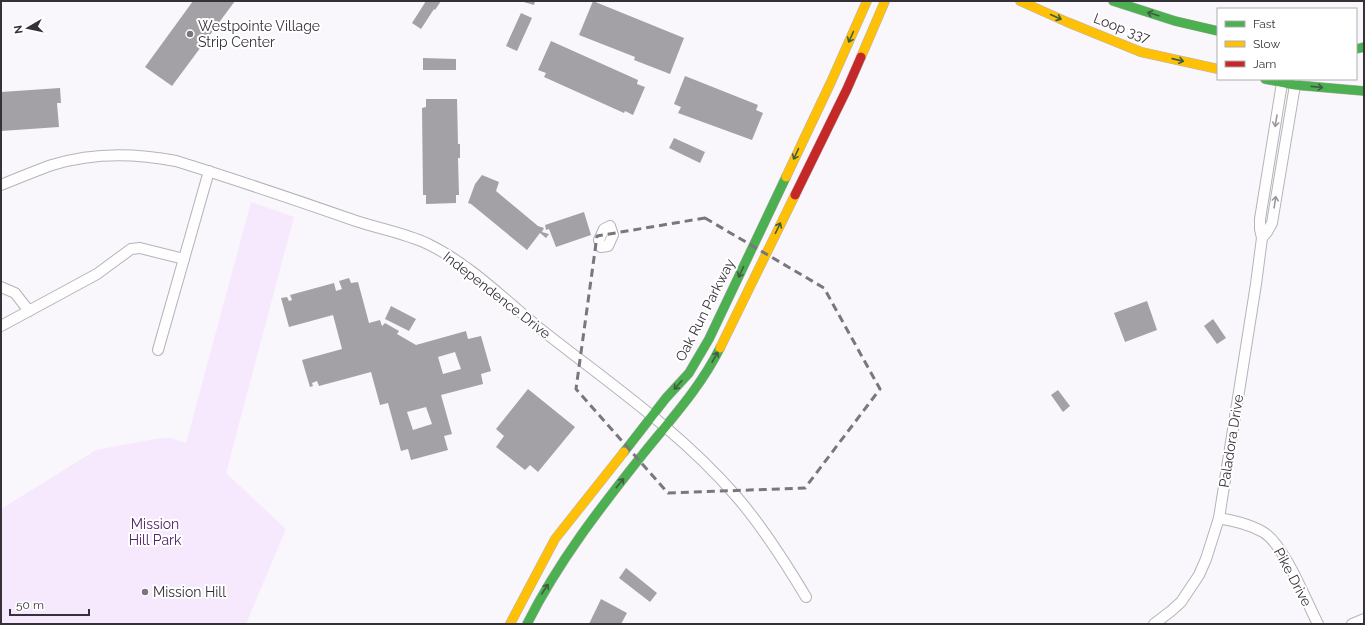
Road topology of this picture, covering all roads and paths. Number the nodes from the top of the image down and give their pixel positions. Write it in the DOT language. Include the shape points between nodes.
graph roads {
  1 [pos="867,1"];
  2 [pos="885,1"];
  3 [pos="1020,1"];
  4 [pos="1114,1"];
  5 [pos="1217,31"];
  6 [pos="1217,69"];
  7 [pos="1271,80"];
  8 [pos="1282,82"];
  9 [pos="1295,85"];
  10 [pos="1364,91"];
  11 [pos="209,171"];
  12 [pos="1,184"];
  13 [pos="1262,238"];
  14 [pos="184,259"];
  15 [pos="1,287"];
  16 [pos="29,311"];
  17 [pos="1,326"];
  18 [pos="158,350"];
  19 [pos="652,416"];
  20 [pos="666,427"];
  21 [pos="1219,518"];
  22 [pos="806,597"];
  23 [pos="1364,619"];
  24 [pos="1159,623"];
  25 [pos="510,624"];
  26 [pos="527,624"];
  27 [pos="1318,624"];
  28 [pos="1352,624"];
  1 -- 19 [label="street, Oak Run Parkway, one-way" via="708,339 689,373"];
  20 -- 2 [label="street, Oak Run Parkway, one-way" via="684,405 716,356 847,90"];
  3 -- 6 [label="street, Loop 337, one-way" via="1141,52"];
  5 -- 4 [label="street, one-way" via="1175,21"];
  7 -- 8 [label="street"];
  8 -- 9 [label="street"];
  8 -- 13 [label="street, Paladora Drive, one-way" via="1260,219"];
  9 -- 10 [label="street, one-way"];
  13 -- 9 [label="street, Paladora Drive, one-way" via="1272,223"];
  11 -- 12 [label="street, Independence Drive" via="159,158 125,154 105,155 52,165"];
  11 -- 14 [label="street"];
  11 -- 19 [label="street, Independence Drive" via="416,239 438,249 480,279"];
  13 -- 21 [label="street, Paladora Drive"];
  14 -- 16 [label="street" via="140,248 131,249 97,274"];
  14 -- 18 [label="street"];
  15 -- 16 [label="street" via="15,293"];
  16 -- 17 [label="street"];
  19 -- 20 [label="street, Independence Drive"];
  19 -- 25 [label="street, Oak Run Parkway" via="555,539"];
  20 -- 22 [label="street, Independence Drive" via="716,475 752,515"];
  26 -- 20 [label="street, Oak Run Parkway, one-way" via="576,540"];
  21 -- 24 [label="street, Paladora Drive" via="1199,575 1181,602"];
  21 -- 27 [label="street, Pike Drive" via="1249,525 1264,532 1277,545"];
  23 -- 28 [label="street"];
}
